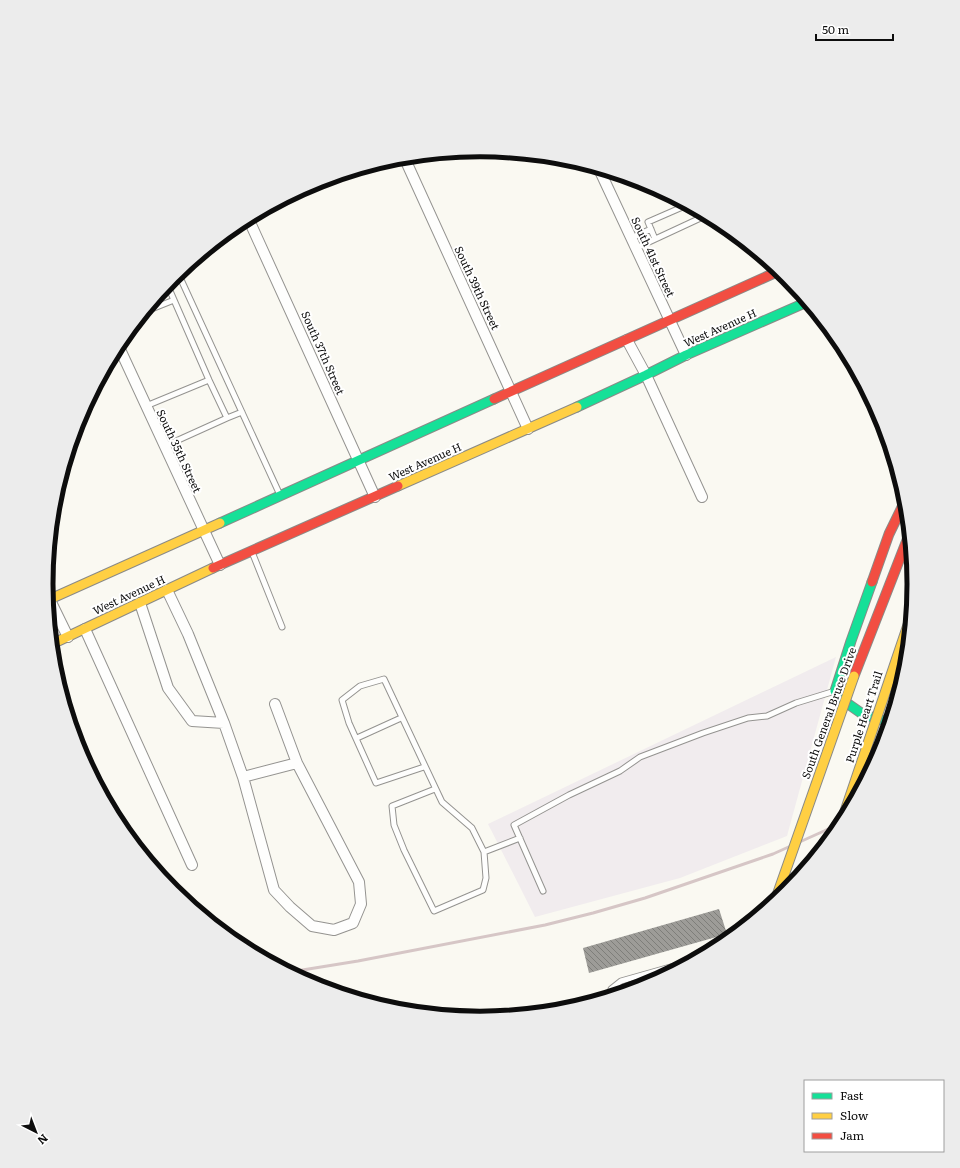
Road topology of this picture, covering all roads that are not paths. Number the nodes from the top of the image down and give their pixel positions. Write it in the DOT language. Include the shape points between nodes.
graph roads {
  1 [pos="407,164"];
  2 [pos="602,175"];
  3 [pos="681,207"];
  4 [pos="700,218"];
  5 [pos="251,224"];
  6 [pos="651,229"];
  7 [pos="631,238"];
  8 [pos="655,239"];
  9 [pos="636,248"];
  10 [pos="773,273"];
  11 [pos="181,279"];
  12 [pos="170,291"];
  13 [pos="174,300"];
  14 [pos="803,304"];
  15 [pos="154,308"];
  16 [pos="669,321"];
  17 [pos="626,340"];
  18 [pos="121,352"];
  19 [pos="686,355"];
  20 [pos="646,375"];
  21 [pos="209,380"];
  22 [pos="512,392"];
  23 [pos="146,406"];
  24 [pos="242,412"];
  25 [pos="227,418"];
  26 [pos="528,429"];
  27 [pos="164,446"];
  28 [pos="358,460"];
  29 [pos="280,495"];
  30 [pos="375,497"];
  31 [pos="702,497"];
  32 [pos="900,510"];
  33 [pos="202,530"];
  34 [pos="905,546"];
  35 [pos="252,552"];
  36 [pos="220,565"];
  37 [pos="167,590"];
  38 [pos="53,596"];
  39 [pos="140,603"];
  40 [pos="54,610"];
  41 [pos="282,627"];
  42 [pos="85,629"];
  43 [pos="68,637"];
  44 [pos="903,640"];
  45 [pos="57,642"];
  46 [pos="836,691"];
  47 [pos="275,704"];
  48 [pos="401,718"];
  49 [pos="884,720"];
  50 [pos="224,723"];
  51 [pos="357,738"];
  52 [pos="297,763"];
  53 [pos="424,767"];
  54 [pos="243,778"];
  55 [pos="435,789"];
  56 [pos="849,800"];
  57 [pos="520,838"];
  58 [pos="484,852"];
  59 [pos="192,865"];
  60 [pos="779,888"];
  61 [pos="543,891"];
  62 [pos="666,968"];
  63 [pos="611,990"];
  1 -- 22 [label="street, South 39th Street"];
  2 -- 7 [label="street, South 41st Street"];
  3 -- 6 [label="lane" via="648,222"];
  4 -- 8 [label="lane"];
  5 -- 28 [label="street, South 37th Street"];
  6 -- 7 [label="lane"];
  6 -- 8 [label="lane"];
  7 -- 9 [label="street, South 41st Street"];
  8 -- 9 [label="lane"];
  9 -- 16 [label="street, South 41st Street"];
  10 -- 16 [label="main road"];
  11 -- 24 [label="lane"];
  12 -- 13 [label="lane"];
  13 -- 15 [label="lane"];
  13 -- 21 [label="lane"];
  14 -- 19 [label="main road, West Avenue H"];
  16 -- 17 [label="main road"];
  16 -- 19 [label="street, South 41st Street"];
  17 -- 20 [label="street"];
  17 -- 22 [label="main road"];
  18 -- 23 [label="street, South 35th Street"];
  19 -- 20 [label="main road, West Avenue H"];
  20 -- 26 [label="main road, West Avenue H"];
  20 -- 31 [label="street"];
  21 -- 23 [label="lane"];
  21 -- 25 [label="lane"];
  22 -- 26 [label="street, South 39th Street"];
  22 -- 28 [label="main road"];
  23 -- 27 [label="street, South 35th Street"];
  24 -- 25 [label="lane"];
  24 -- 29 [label="lane"];
  25 -- 27 [label="lane"];
  26 -- 30 [label="main road, West Avenue H"];
  27 -- 33 [label="street, South 35th Street"];
  28 -- 29 [label="main road"];
  28 -- 30 [label="street, South 37th Street"];
  29 -- 33 [label="main road"];
  30 -- 35 [label="main road, West Avenue H"];
  32 -- 46 [label="main road" via="888,534"];
  33 -- 36 [label="street, South 35th Street"];
  33 -- 38 [label="main road"];
  34 -- 60 [label="main road, South General Bruce Drive, bridge" via="854,676"];
  35 -- 36 [label="main road, West Avenue H"];
  35 -- 41 [label="lane"];
  36 -- 37 [label="main road, West Avenue H"];
  37 -- 39 [label="main road, West Avenue H"];
  37 -- 50 [label="street"];
  39 -- 42 [label="main road, West Avenue H"];
  39 -- 50 [label="street" via="168,688 192,721"];
  40 -- 43 [label="street"];
  42 -- 43 [label="main road, West Avenue H"];
  42 -- 59 [label="street"];
  43 -- 45 [label="main road, West Avenue H"];
  44 -- 56 [label="main road, Purple Heart Trail, bridge"];
  46 -- 49 [label="main road" via="841,699 864,715"];
  46 -- 57 [label="lane" via="796,703 767,716 748,718 703,733 640,757 620,771 514,825"];
  47 -- 52 [label="street"];
  48 -- 51 [label="lane"];
  48 -- 51 [label="lane" via="384,679 360,686 342,700"];
  48 -- 53 [label="lane"];
  50 -- 54 [label="street"];
  51 -- 53 [label="lane" via="376,783"];
  52 -- 54 [label="street"];
  52 -- 54 [label="street" via="359,882 361,904 353,923 334,930 312,926 274,890"];
  53 -- 55 [label="lane"];
  55 -- 58 [label="lane" via="442,802 472,828"];
  55 -- 58 [label="lane" via="392,806 394,825 404,850 434,911 483,890 486,878"];
  57 -- 58 [label="lane"];
  57 -- 61 [label="lane"];
  62 -- 63 [label="lane" via="621,981"];
}
